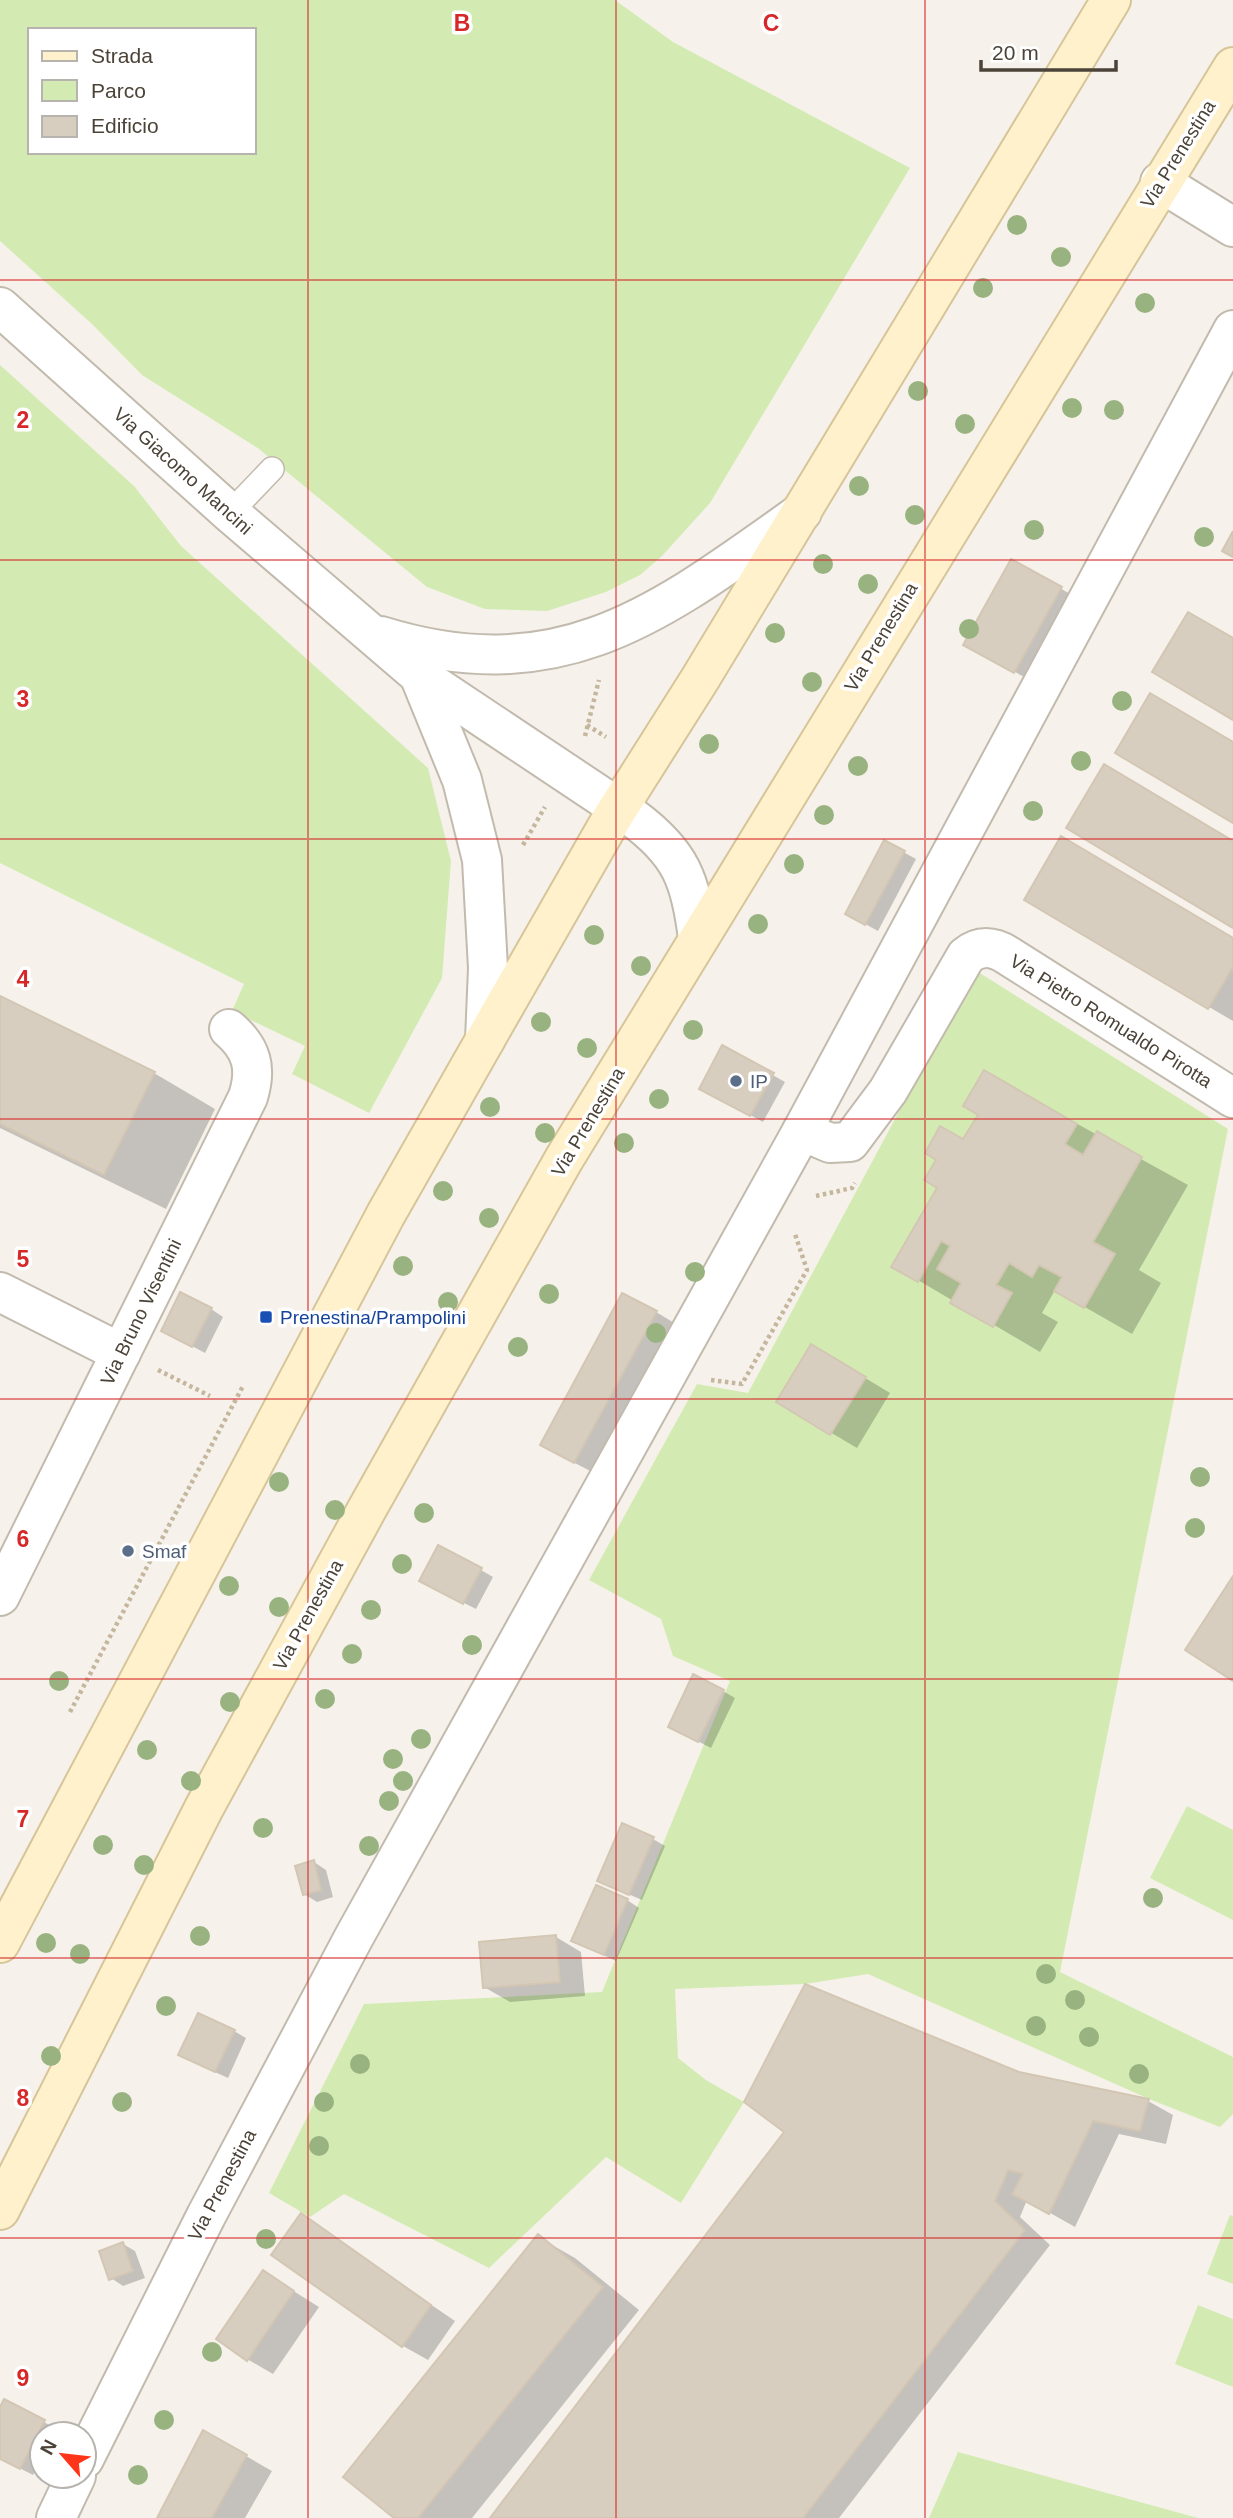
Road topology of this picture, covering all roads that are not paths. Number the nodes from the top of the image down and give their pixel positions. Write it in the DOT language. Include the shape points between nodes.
graph roads {
  1 [pos="1108,2"];
  2 [pos="1233,67"];
  3 [pos="1160,182"];
  4 [pos="1233,227"];
  5 [pos="0,307"];
  6 [pos="1233,330"];
  7 [pos="272,469"];
  8 [pos="802,512"];
  9 [pos="230,513"];
  10 [pos="369,632"];
  11 [pos="419,675"];
  12 [pos="618,807"];
  13 [pos="698,939"];
  14 [pos="229,1029"];
  15 [pos="485,1040"];
  16 [pos="1233,1098"];
  17 [pos="802,1131"];
  18 [pos="0,1292"];
  19 [pos="135,1359"];
  20 [pos="0,1596"];
  21 [pos="0,1943"];
  22 [pos="0,2210"];
  23 [pos="98,2431"];
  24 [pos="69,2490"];
  25 [pos="56,2518"];
  1 -- 8 [label="main road"];
  2 -- 3 [label="main road, Via Prenestina"];
  3 -- 4 [label="street"];
  3 -- 13 [label="main road, Via Prenestina"];
  5 -- 9 [label="street, Via Giacomo Mancini"];
  6 -- 17 [label="street, Via Prenestina"];
  7 -- 9 [label="lane"];
  8 -- 10 [label="street, Via Giacomo Mancini" via="650,614 560,648 479,656 443,652"];
  8 -- 12 [label="main road"];
  9 -- 10 [label="street, Via Giacomo Mancini"];
  10 -- 11 [label="street, Via Giacomo Mancini"];
  11 -- 12 [label="street"];
  11 -- 15 [label="street, Via Giacomo Mancini" via="462,780 482,860 488,968"];
  12 -- 13 [label="street" via="664,842 680,863 692,892"];
  12 -- 15 [label="main road"];
  13 -- 22 [label="main road, Via Prenestina" via="564,1159 293,1643 146,1917"];
  14 -- 19 [label="street, Via Bruno Visentini" via="247,1048 253,1080"];
  15 -- 21 [label="main road" via="386,1214"];
  16 -- 17 [label="street, Via Pietro Romualdo Pirotta" via="1007,955 987,947 966,956 888,1091 850,1142 830,1143"];
  17 -- 23 [label="street, Via Prenestina" via="354,1937 195,2236"];
  18 -- 19 [label="street"];
  19 -- 20 [label="street, Via Bruno Visentini"];
  24 -- 25 [label="street"];
}
